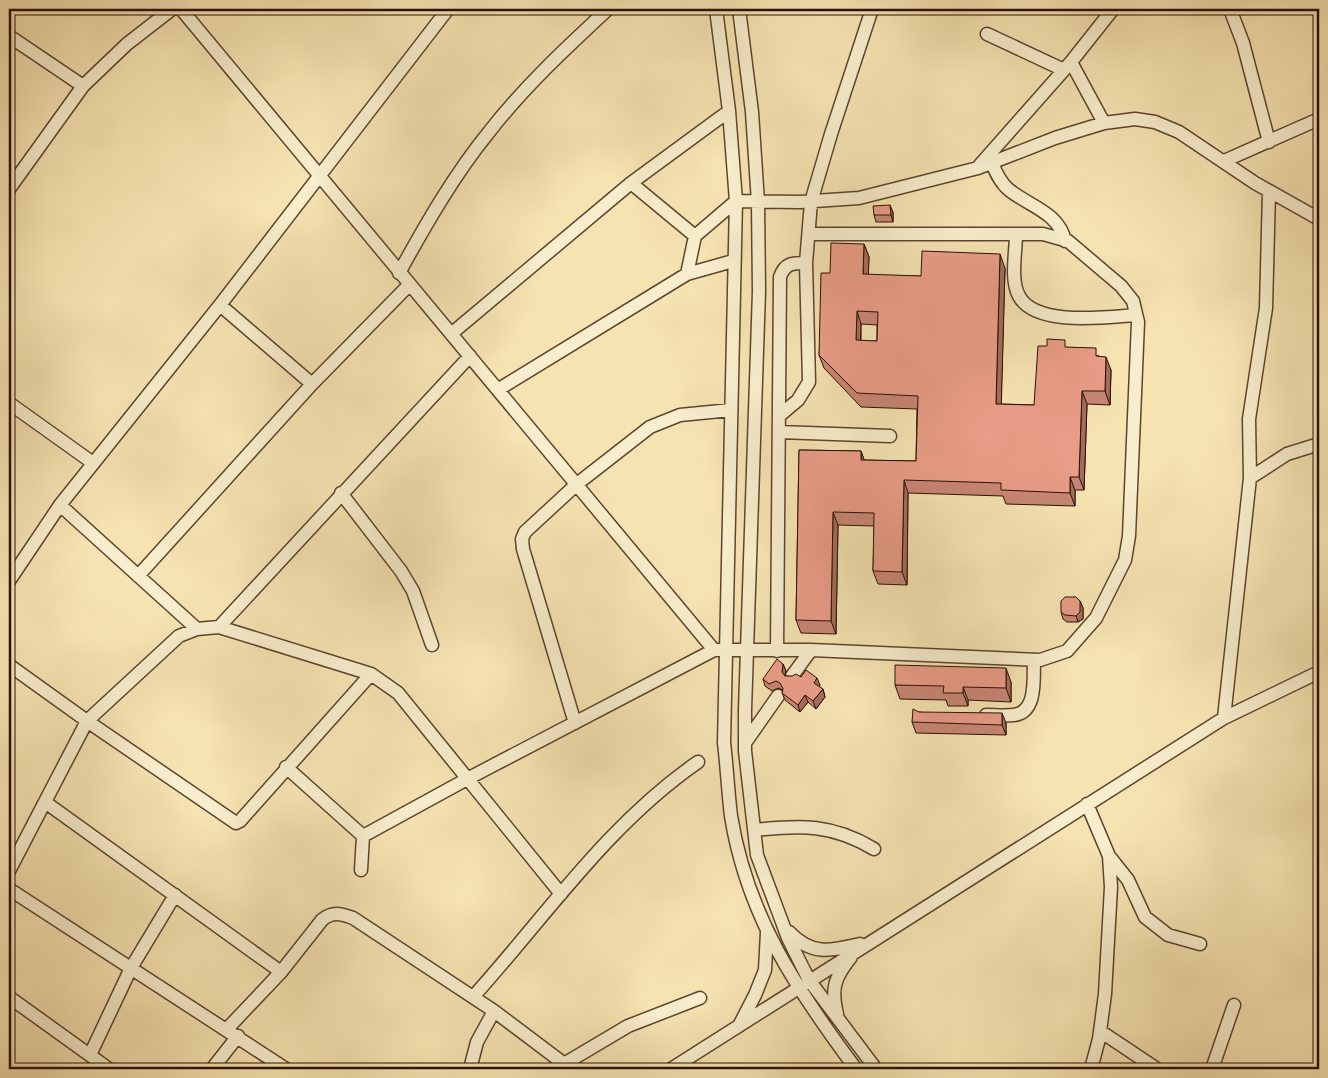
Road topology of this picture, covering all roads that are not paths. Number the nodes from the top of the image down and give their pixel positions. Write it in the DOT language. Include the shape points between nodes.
graph roads {
  1 [pos="172,9"];
  2 [pos="181,9"];
  3 [pos="448,9"];
  4 [pos="608,9"];
  5 [pos="716,9"];
  6 [pos="739,9"];
  7 [pos="872,9"];
  8 [pos="1114,9"];
  9 [pos="1230,9"];
  10 [pos="987,34"];
  11 [pos="9,36"];
  12 [pos="1068,66"];
  13 [pos="83,86"];
  14 [pos="729,111"];
  15 [pos="1319,119"];
  16 [pos="1104,123"];
  17 [pos="1269,142"];
  18 [pos="1224,161"];
  19 [pos="992,163"];
  20 [pos="978,168"];
  21 [pos="318,176"];
  22 [pos="631,183"];
  23 [pos="9,189"];
  24 [pos="1269,192"];
  25 [pos="736,201"];
  26 [pos="758,202"];
  27 [pos="811,202"];
  28 [pos="1319,219"];
  29 [pos="809,234"];
  30 [pos="1016,234"];
  31 [pos="695,236"];
  32 [pos="1065,241"];
  33 [pos="733,261"];
  34 [pos="806,263"];
  35 [pos="399,273"];
  36 [pos="687,274"];
  37 [pos="408,285"];
  38 [pos="220,305"];
  39 [pos="1136,315"];
  40 [pos="451,334"];
  41 [pos="470,356"];
  42 [pos="312,384"];
  43 [pos="499,390"];
  44 [pos="9,403"];
  45 [pos="731,410"];
  46 [pos="779,416"];
  47 [pos="779,432"];
  48 [pos="890,436"];
  49 [pos="1319,444"];
  50 [pos="93,463"];
  51 [pos="1250,478"];
  52 [pos="577,484"];
  53 [pos="341,493"];
  54 [pos="60,504"];
  55 [pos="138,576"];
  56 [pos="9,581"];
  57 [pos="219,627"];
  58 [pos="198,629"];
  59 [pos="432,645"];
  60 [pos="720,650"];
  61 [pos="811,650"];
  62 [pos="747,651"];
  63 [pos="777,651"];
  64 [pos="1034,660"];
  65 [pos="9,665"];
  66 [pos="1319,672"];
  67 [pos="371,674"];
  68 [pos="792,676"];
  69 [pos="778,696"];
  70 [pos="969,714"];
  71 [pos="1224,718"];
  72 [pos="87,721"];
  73 [pos="575,723"];
  74 [pos="745,743"];
  75 [pos="698,762"];
  76 [pos="286,767"];
  77 [pos="469,778"];
  78 [pos="44,802"];
  79 [pos="1088,804"];
  80 [pos="755,830"];
  81 [pos="363,836"];
  82 [pos="874,849"];
  83 [pos="1109,856"];
  84 [pos="361,870"];
  85 [pos="9,871"];
  86 [pos="9,889"];
  87 [pos="561,894"];
  88 [pos="175,895"];
  89 [pos="784,927"];
  90 [pos="767,930"];
  91 [pos="1200,944"];
  92 [pos="863,946"];
  93 [pos="131,968"];
  94 [pos="281,972"];
  95 [pos="803,984"];
  96 [pos="9,996"];
  97 [pos="473,997"];
  98 [pos="700,998"];
  99 [pos="1234,1005"];
  100 [pos="494,1011"];
  101 [pos="839,1021"];
  102 [pos="739,1026"];
  103 [pos="227,1029"];
  104 [pos="1100,1031"];
  105 [pos="238,1036"];
  106 [pos="90,1055"];
  107 [pos="568,1068"];
  108 [pos="109,1069"];
  109 [pos="212,1069"];
  110 [pos="286,1069"];
  111 [pos="470,1069"];
  112 [pos="671,1069"];
  113 [pos="856,1069"];
  114 [pos="876,1069"];
  115 [pos="1091,1069"];
  116 [pos="1157,1069"];
  117 [pos="1212,1069"];
  1 -- 13 [label="street" via="127,44"];
  2 -- 21 [label="street"];
  3 -- 21 [label="street"];
  4 -- 35 [label="street" via="538,76 489,132 446,193"];
  5 -- 14 [label="street"];
  6 -- 26 [label="street" via="752,112"];
  7 -- 27 [label="street"];
  8 -- 12 [label="street"];
  9 -- 17 [label="street" via="1243,43"];
  10 -- 12 [label="street"];
  11 -- 13 [label="street"];
  12 -- 16 [label="street"];
  12 -- 20 [label="street"];
  13 -- 23 [label="street"];
  14 -- 22 [label="street"];
  14 -- 25 [label="street"];
  15 -- 17 [label="street"];
  16 -- 18 [label="street" via="1135,119 1155,122 1179,132"];
  16 -- 19 [label="street"];
  17 -- 18 [label="street"];
  18 -- 24 [label="street"];
  19 -- 20 [label="street"];
  19 -- 32 [label="street" via="1000,181 1052,218 1063,231"];
  20 -- 27 [label="street" via="858,198"];
  21 -- 35 [label="street"];
  21 -- 38 [label="street"];
  22 -- 31 [label="street"];
  22 -- 40 [label="street"];
  24 -- 28 [label="street"];
  24 -- 51 [label="street" via="1266,308 1249,419"];
  25 -- 26 [label="street"];
  25 -- 31 [label="street"];
  25 -- 33 [label="street"];
  26 -- 27 [label="street"];
  26 -- 62 [label="street" via="759,291"];
  27 -- 29 [label="street"];
  29 -- 30 [label="street"];
  29 -- 34 [label="street"];
  30 -- 32 [label="street" via="1043,234"];
  30 -- 39 [label="street" via="1015,282 1019,296 1028,306 1049,315 1086,318"];
  31 -- 36 [label="street"];
  32 -- 39 [label="street" via="1121,286 1133,301"];
  33 -- 36 [label="street"];
  33 -- 45 [label="street"];
  34 -- 46 [label="street" via="809,382 798,400"];
  34 -- 46 [label="street" via="790,263 780,277"];
  35 -- 37 [label="street"];
  36 -- 43 [label="street"];
  37 -- 40 [label="street"];
  37 -- 42 [label="street"];
  38 -- 42 [label="street"];
  38 -- 50 [label="street"];
  39 -- 64 [label="street" via="1130,536 1125,560 1096,618 1078,640 1067,652"];
  40 -- 41 [label="street"];
  41 -- 43 [label="street"];
  41 -- 53 [label="street"];
  42 -- 55 [label="street"];
  43 -- 52 [label="street"];
  44 -- 50 [label="street"];
  45 -- 52 [label="street" via="680,415 650,427"];
  45 -- 60 [label="street"];
  46 -- 47 [label="street"];
  47 -- 48 [label="street"];
  47 -- 63 [label="street"];
  49 -- 51 [label="street" via="1287,454"];
  50 -- 54 [label="street"];
  51 -- 71 [label="street"];
  52 -- 60 [label="street"];
  52 -- 73 [label="street" via="528,527 522,539"];
  53 -- 57 [label="street"];
  53 -- 59 [label="street" via="401,571 413,592"];
  54 -- 55 [label="street"];
  54 -- 56 [label="street"];
  55 -- 58 [label="street"];
  57 -- 58 [label="street"];
  57 -- 67 [label="street"];
  58 -- 72 [label="street" via="179,636"];
  60 -- 62 [label="street"];
  60 -- 73 [label="street"];
  60 -- 90 [label="street" via="731,816 739,853"];
  61 -- 63 [label="street"];
  61 -- 64 [label="street"];
  61 -- 68 [label="street"];
  62 -- 63 [label="street"];
  62 -- 74 [label="street"];
  64 -- 70 [label="street" via="1031,701 1024,712 1015,715"];
  65 -- 72 [label="street"];
  66 -- 71 [label="street"];
  67 -- 76 [label="street"];
  67 -- 77 [label="street" via="398,693"];
  69 -- 74 [label="street"];
  71 -- 79 [label="street"];
  72 -- 76 [label="street" via="233,823 240,821"];
  72 -- 78 [label="street"];
  73 -- 77 [label="street"];
  74 -- 80 [label="street"];
  75 -- 87 [label="street" via="671,780 622,824"];
  76 -- 81 [label="street"];
  77 -- 81 [label="street"];
  77 -- 87 [label="street"];
  78 -- 85 [label="street"];
  78 -- 88 [label="street"];
  79 -- 83 [label="street"];
  79 -- 92 [label="street"];
  80 -- 82 [label="street" via="811,826 857,839"];
  80 -- 89 [label="street" via="757,855"];
  81 -- 84 [label="street"];
  83 -- 91 [label="street" via="1128,880 1145,917 1168,935"];
  83 -- 104 [label="street" via="1111,887"];
  86 -- 93 [label="street"];
  87 -- 97 [label="street"];
  88 -- 93 [label="street"];
  88 -- 94 [label="street"];
  89 -- 92 [label="street" via="799,942 815,950"];
  89 -- 95 [label="street"];
  90 -- 95 [label="street" via="779,957"];
  90 -- 102 [label="street" via="765,970"];
  92 -- 95 [label="street"];
  92 -- 101 [label="street" via="839,974 834,986 833,997"];
  93 -- 103 [label="street"];
  93 -- 106 [label="street"];
  94 -- 97 [label="street" via="322,920 329,914 339,914 353,918"];
  94 -- 103 [label="street"];
  95 -- 101 [label="street"];
  95 -- 102 [label="street"];
  95 -- 113 [label="street"];
  96 -- 106 [label="street"];
  97 -- 100 [label="street"];
  98 -- 107 [label="street" via="628,1026"];
  99 -- 117 [label="street"];
  100 -- 107 [label="street"];
  100 -- 111 [label="street" via="477,1042"];
  101 -- 114 [label="street"];
  102 -- 112 [label="street"];
  103 -- 105 [label="street"];
  104 -- 115 [label="street"];
  104 -- 116 [label="street"];
  105 -- 109 [label="street"];
  105 -- 110 [label="street"];
  106 -- 108 [label="street"];
}
